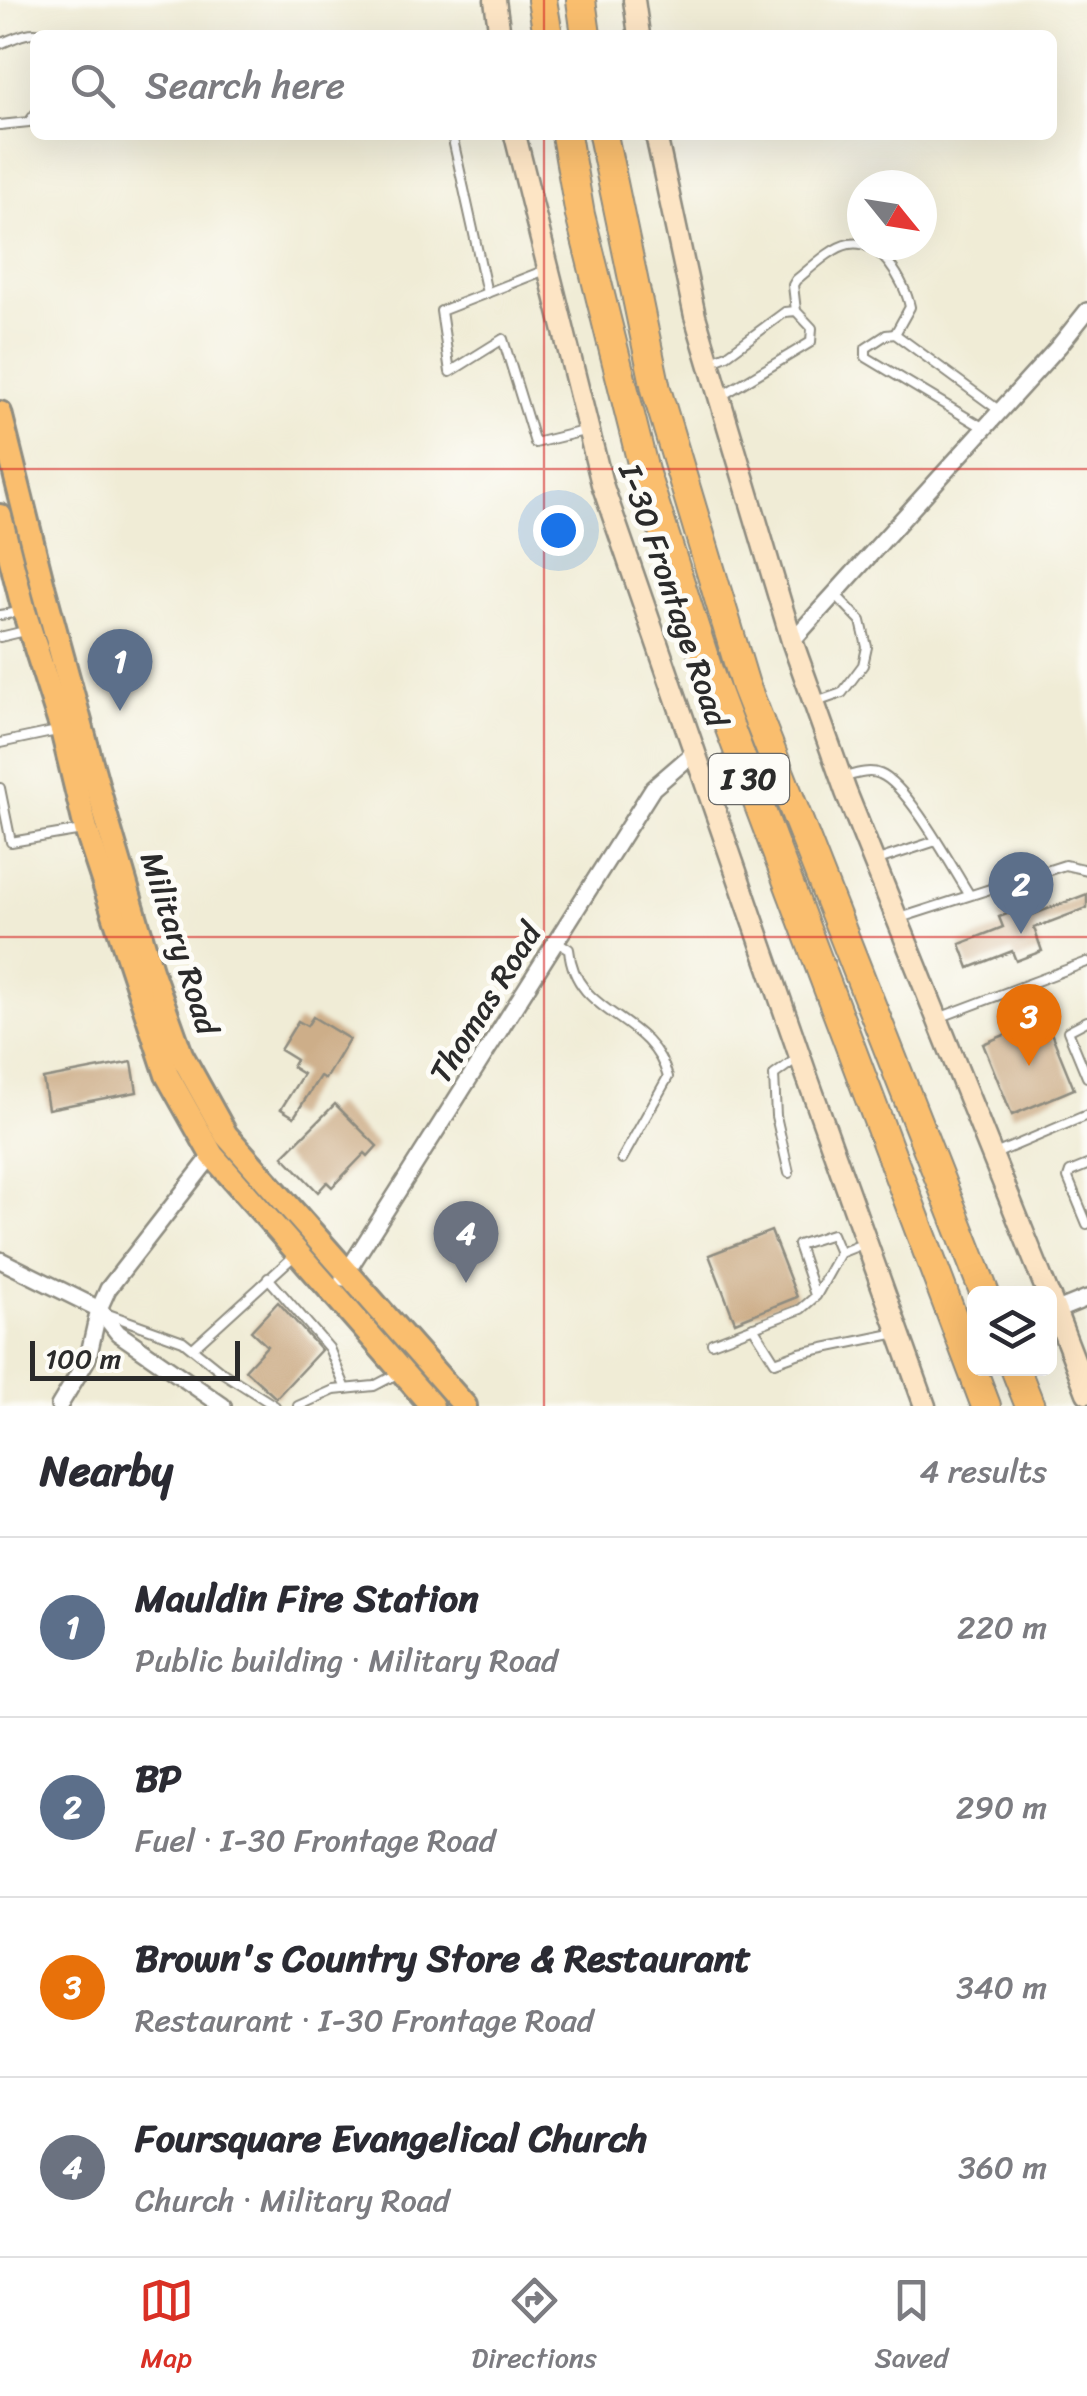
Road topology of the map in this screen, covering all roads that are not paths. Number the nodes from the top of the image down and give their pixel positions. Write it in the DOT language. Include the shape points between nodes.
graph roads {
  1 [pos="495,0"];
  2 [pos="542,0"];
  3 [pos="581,0"];
  4 [pos="634,0"];
  5 [pos="499,30"];
  6 [pos="547,30"];
  7 [pos="585,30"];
  8 [pos="638,30"];
  9 [pos="30,33"];
  10 [pos="0,44"];
  11 [pos="30,120"];
  12 [pos="0,125"];
  13 [pos="453,140"];
  14 [pos="516,140"];
  15 [pos="567,140"];
  16 [pos="605,140"];
  17 [pos="657,140"];
  18 [pos="548,269"];
  19 [pos="487,292"];
  20 [pos="796,310"];
  21 [pos="1087,311"];
  22 [pos="895,334"];
  23 [pos="709,363"];
  24 [pos="719,397"];
  25 [pos="0,412"];
  26 [pos="1000,412"];
  27 [pos="985,428"];
  28 [pos="589,430"];
  29 [pos="0,516"];
  30 [pos="4,553"];
  31 [pos="835,594"];
  32 [pos="0,615"];
  33 [pos="27,620"];
  34 [pos="0,637"];
  35 [pos="792,640"];
  36 [pos="815,703"];
  37 [pos="72,726"];
  38 [pos="0,744"];
  39 [pos="696,752"];
  40 [pos="841,778"];
  41 [pos="0,788"];
  42 [pos="86,830"];
  43 [pos="936,841"];
  44 [pos="874,862"];
  45 [pos="1087,870"];
  46 [pos="969,894"];
  47 [pos="897,919"];
  48 [pos="556,941"];
  49 [pos="1087,962"];
  50 [pos="937,1018"];
  51 [pos="1087,1022"];
  52 [pos="800,1056"];
  53 [pos="1087,1077"];
  54 [pos="1087,1115"];
  55 [pos="212,1155"];
  56 [pos="992,1155"];
  57 [pos="622,1160"];
  58 [pos="1087,1164"];
  59 [pos="788,1174"];
  60 [pos="1087,1224"];
  61 [pos="865,1243"];
  62 [pos="840,1253"];
  63 [pos="298,1254"];
  64 [pos="0,1260"];
  65 [pos="348,1272"];
  66 [pos="268,1278"];
  67 [pos="982,1286"];
  68 [pos="1045,1286"];
  69 [pos="332,1293"];
  70 [pos="816,1296"];
  71 [pos="1087,1298"];
  72 [pos="1057,1300"];
  73 [pos="99,1309"];
  74 [pos="1057,1316"];
  75 [pos="753,1328"];
  76 [pos="896,1333"];
  77 [pos="712,1343"];
  78 [pos="193,1348"];
  79 [pos="401,1371"];
  80 [pos="1018,1376"];
  81 [pos="346,1388"];
  82 [pos="1087,1393"];
  83 [pos="58,1406"];
  84 [pos="223,1406"];
  85 [pos="275,1406"];
  86 [pos="298,1406"];
  87 [pos="432,1406"];
  88 [pos="466,1406"];
  89 [pos="924,1406"];
  90 [pos="986,1406"];
  91 [pos="1030,1406"];
  1 -- 5 [label="main road"];
  2 -- 6 [label="highway"];
  3 -- 7 [label="highway"];
  4 -- 8 [label="main road"];
  9 -- 10 [label="lane"];
  11 -- 12 [label="lane"];
  13 -- 19 [label="lane"];
  14 -- 18 [label="main road, I-30 Frontage Road"];
  15 -- 90 [label="highway, I 30" via="644,471 709,673"];
  16 -- 67 [label="highway, I 30" via="656,389 744,685"];
  17 -- 23 [label="main road"];
  18 -- 19 [label="lane"];
  18 -- 28 [label="main road, I-30 Frontage Road"];
  19 -- 28 [label="lane" via="441,311 450,372 503,339 534,443"];
  20 -- 22 [label="lane" via="796,280 845,244 857,244 881,253 908,296 910,308"];
  20 -- 23 [label="lane"];
  20 -- 24 [label="lane" via="812,328 812,342"];
  21 -- 26 [label="street"];
  22 -- 26 [label="lane"];
  22 -- 27 [label="lane" via="866,348 866,357"];
  23 -- 24 [label="main road"];
  24 -- 35 [label="main road"];
  25 -- 37 [label="main road, Military Road"];
  26 -- 27 [label="street"];
  27 -- 31 [label="street"];
  28 -- 39 [label="main road, I-30 Frontage Road"];
  29 -- 30 [label="main road, Military Road"];
  30 -- 33 [label="main road, Military Road"];
  31 -- 35 [label="street"];
  31 -- 36 [label="lane" via="861,621 867,647 863,665 842,693"];
  32 -- 33 [label="lane"];
  33 -- 34 [label="lane"];
  33 -- 37 [label="main road, Military Road"];
  35 -- 36 [label="main road"];
  36 -- 40 [label="main road"];
  37 -- 38 [label="lane"];
  37 -- 42 [label="main road, Military Road"];
  37 -- 65 [label="main road, Military Road" via="181,1054 226,1135"];
  39 -- 48 [label="street, Thomas Road" via="653,788"];
  39 -- 52 [label="main road, I-30 Frontage Road"];
  40 -- 43 [label="lane" via="879,773 899,787"];
  40 -- 44 [label="main road"];
  41 -- 42 [label="lane" via="11,842"];
  42 -- 55 [label="main road, Military Road" via="167,1075"];
  43 -- 44 [label="lane"];
  43 -- 46 [label="lane"];
  44 -- 47 [label="main road"];
  45 -- 46 [label="lane" via="1064,865"];
  46 -- 47 [label="lane"];
  47 -- 50 [label="main road"];
  48 -- 57 [label="lane" via="569,949 571,971 584,992 628,1022 662,1057 668,1077"];
  48 -- 65 [label="street, Thomas Road"];
  49 -- 50 [label="lane"];
  50 -- 56 [label="main road"];
  51 -- 53 [label="lane" via="1068,1031"];
  52 -- 59 [label="lane" via="774,1074"];
  52 -- 61 [label="main road, I-30 Frontage Road"];
  54 -- 56 [label="lane"];
  55 -- 63 [label="main road, Military Road"];
  55 -- 73 [label="street" via="108,1288"];
  56 -- 68 [label="main road"];
  58 -- 60 [label="lane" via="1068,1178"];
  61 -- 62 [label="lane"];
  61 -- 76 [label="main road, I-30 Frontage Road"];
  62 -- 70 [label="lane"];
  62 -- 70 [label="lane" via="832,1234 798,1245"];
  63 -- 66 [label="lane"];
  63 -- 69 [label="main road, Military Road"];
  64 -- 73 [label="street"];
  65 -- 69 [label="street, Thomas Road"];
  65 -- 88 [label="main road, Military Road"];
  66 -- 78 [label="lane"];
  66 -- 81 [label="lane" via="329,1348"];
  69 -- 79 [label="main road, Military Road"];
  70 -- 75 [label="lane" via="802,1309"];
  71 -- 72 [label="street"];
  73 -- 78 [label="lane"];
  73 -- 83 [label="street" via="88,1358"];
  73 -- 84 [label="street" via="118,1333"];
  74 -- 82 [label="main road"];
  75 -- 76 [label="lane" via="775,1362"];
  75 -- 77 [label="lane"];
  76 -- 89 [label="main road, I-30 Frontage Road"];
  78 -- 85 [label="lane"];
  79 -- 81 [label="lane" via="374,1386"];
  79 -- 87 [label="main road, Military Road"];
  80 -- 91 [label="highway"];
  81 -- 86 [label="lane"];
}
